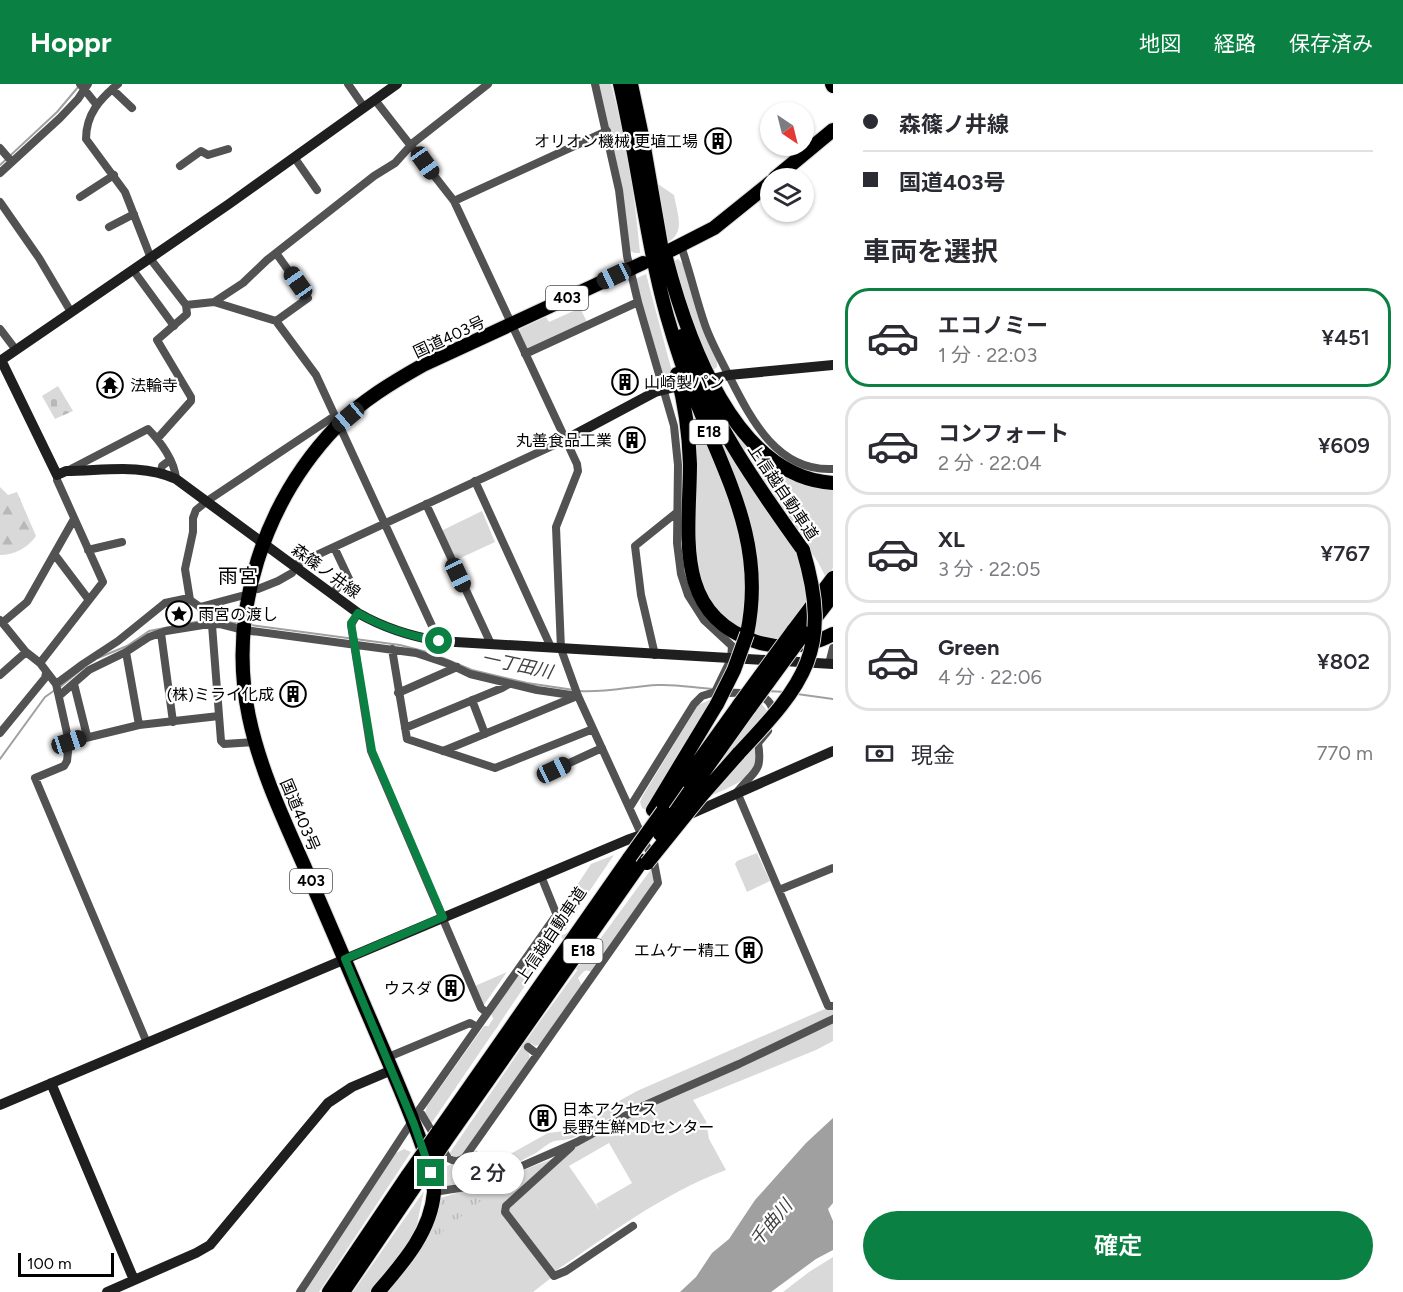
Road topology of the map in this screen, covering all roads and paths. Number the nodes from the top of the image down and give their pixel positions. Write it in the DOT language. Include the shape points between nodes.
graph roads {
  1 [pos="348,84"];
  2 [pos="488,84"];
  3 [pos="595,84"];
  4 [pos="620,84"];
  5 [pos="631,84"];
  6 [pos="394,85"];
  7 [pos="84,86"];
  8 [pos="115,86"];
  9 [pos="375,100"];
  10 [pos="96,104"];
  11 [pos="364,107"];
  12 [pos="132,108"];
  13 [pos="607,130"];
  14 [pos="833,130"];
  15 [pos="410,146"];
  16 [pos="0,148"];
  17 [pos="228,148"];
  18 [pos="294,157"];
  19 [pos="10,160"];
  20 [pos="182,163"];
  21 [pos="787,168"];
  22 [pos="0,173"];
  23 [pos="114,175"];
  24 [pos="317,190"];
  25 [pos="760,191"];
  26 [pos="80,197"];
  27 [pos="454,201"];
  28 [pos="0,202"];
  29 [pos="655,212"];
  30 [pos="134,213"];
  31 [pos="109,227"];
  32 [pos="648,232"];
  33 [pos="676,248"];
  34 [pos="276,253"];
  35 [pos="151,257"];
  36 [pos="637,266"];
  37 [pos="133,270"];
  38 [pos="214,302"];
  39 [pos="638,302"];
  40 [pos="186,305"];
  41 [pos="71,312"];
  42 [pos="276,321"];
  43 [pos="174,326"];
  44 [pos="507,326"];
  45 [pos="0,329"];
  46 [pos="16,350"];
  47 [pos="525,354"];
  48 [pos="0,361"];
  49 [pos="833,365"];
  50 [pos="729,375"];
  51 [pos="716,378"];
  52 [pos="675,387"];
  53 [pos="664,390"];
  54 [pos="336,421"];
  55 [pos="157,439"];
  56 [pos="565,440"];
  57 [pos="170,460"];
  58 [pos="833,469"];
  59 [pos="161,472"];
  60 [pos="61,473"];
  61 [pos="176,479"];
  62 [pos="475,482"];
  63 [pos="833,483"];
  64 [pos="207,501"];
  65 [pos="426,504"];
  66 [pos="676,513"];
  67 [pos="74,519"];
  68 [pos="383,523"];
  69 [pos="122,542"];
  70 [pos="263,543"];
  71 [pos="334,547"];
  72 [pos="88,550"];
  73 [pos="55,555"];
  74 [pos="293,569"];
  75 [pos="833,579"];
  76 [pos="258,589"];
  77 [pos="332,594"];
  78 [pos="241,596"];
  79 [pos="833,596"];
  80 [pos="89,600"];
  81 [pos="190,600"];
  82 [pos="200,607"];
  83 [pos="358,613"];
  84 [pos="813,614"];
  85 [pos="210,621"];
  86 [pos="2,625"];
  87 [pos="244,626"];
  88 [pos="542,628"];
  89 [pos="560,628"];
  90 [pos="799,632"];
  91 [pos="161,633"];
  92 [pos="833,634"];
  93 [pos="354,641"];
  94 [pos="439,641"];
  95 [pos="549,643"];
  96 [pos="491,644"];
  97 [pos="833,648"];
  98 [pos="392,649"];
  99 [pos="561,649"];
  100 [pos="26,652"];
  101 [pos="126,652"];
  102 [pos="655,655"];
  103 [pos="731,659"];
  104 [pos="40,663"];
  105 [pos="831,664"];
  106 [pos="458,668"];
  107 [pos="46,673"];
  108 [pos="0,675"];
  109 [pos="74,684"];
  110 [pos="509,684"];
  111 [pos="57,690"];
  112 [pos="398,693"];
  113 [pos="577,693"];
  114 [pos="716,693"];
  115 [pos="472,700"];
  116 [pos="745,706"];
  117 [pos="219,716"];
  118 [pos="173,722"];
  119 [pos="139,725"];
  120 [pos="405,728"];
  121 [pos="593,729"];
  122 [pos="0,733"];
  123 [pos="486,734"];
  124 [pos="87,736"];
  125 [pos="69,742"];
  126 [pos="255,742"];
  127 [pos="602,748"];
  128 [pos="443,751"];
  129 [pos="833,752"];
  130 [pos="554,770"];
  131 [pos="737,792"];
  132 [pos="696,794"];
  133 [pos="630,807"];
  134 [pos="658,810"];
  135 [pos="642,836"];
  136 [pos="636,859"];
  137 [pos="833,868"];
  138 [pos="541,876"];
  139 [pos="779,890"];
  140 [pos="443,917"];
  141 [pos="345,959"];
  142 [pos="584,976"];
  143 [pos="586,986"];
  144 [pos="833,1006"];
  145 [pos="488,1017"];
  146 [pos="833,1019"];
  147 [pos="477,1027"];
  148 [pos="518,1038"];
  149 [pos="147,1043"];
  150 [pos="537,1054"];
  151 [pos="389,1064"];
  152 [pos="51,1083"];
  153 [pos="0,1105"];
  154 [pos="410,1126"];
  155 [pos="577,1142"];
  156 [pos="412,1179"];
  157 [pos="434,1192"];
  158 [pos="633,1226"];
  159 [pos="134,1280"];
  160 [pos="107,1292"];
  161 [pos="300,1292"];
  162 [pos="329,1292"];
  163 [pos="343,1292"];
  164 [pos="378,1292"];
  1 -- 11 [label="street"];
  2 -- 15 [label="street"];
  3 -- 13 [label="street"];
  4 -- 32 [label="highway, 上信越自動車道 / E18"];
  5 -- 29 [label="highway, 上信越自動車道 / E18"];
  6 -- 9 [label="street"];
  7 -- 10 [label="street"];
  7 -- 19 [label="street" via="60,118"];
  8 -- 10 [label="street"];
  8 -- 12 [label="street"];
  9 -- 11 [label="street"];
  9 -- 15 [label="street"];
  10 -- 23 [label="street" via="86,139"];
  11 -- 18 [label="street"];
  13 -- 27 [label="street"];
  13 -- 36 [label="street" via="625,243"];
  14 -- 21 [label="highway"];
  15 -- 27 [label="street"];
  15 -- 34 [label="street" via="395,163"];
  16 -- 19 [label="street"];
  17 -- 20 [label="street" via="208,155 201,151"];
  18 -- 24 [label="street"];
  18 -- 35 [label="street"];
  19 -- 22 [label="street"];
  23 -- 26 [label="street"];
  23 -- 30 [label="street"];
  25 -- 33 [label="highway" via="714,228"];
  27 -- 44 [label="street"];
  28 -- 41 [label="street"];
  29 -- 63 [label="highway" via="688,329 732,416 759,449 783,468 808,480"];
  29 -- 132 [label="highway, 上信越自動車道 / E18, bridge" via="672,302 704,390 748,472 819,578 829,624 824,651 799,692"];
  30 -- 31 [label="street"];
  30 -- 35 [label="street"];
  32 -- 92 [label="highway" via="687,420 687,543 700,595 723,623 743,637 765,645 800,645"];
  32 -- 114 [label="highway, 上信越自動車道 / E18, bridge" via="675,342 729,482 749,546 754,581 747,634 734,670"];
  33 -- 50 [label="street"];
  34 -- 38 [label="street" via="243,283"];
  34 -- 42 [label="street" via="308,298"];
  35 -- 37 [label="street"];
  35 -- 40 [label="street"];
  36 -- 39 [label="street"];
  36 -- 44 [label="highway, 国道403号 / 403"];
  37 -- 41 [label="street"];
  37 -- 43 [label="street"];
  38 -- 40 [label="street"];
  38 -- 42 [label="street"];
  39 -- 47 [label="street"];
  39 -- 53 [label="street"];
  40 -- 43 [label="street" via="187,314"];
  41 -- 46 [label="street"];
  42 -- 54 [label="street" via="316,375"];
  43 -- 55 [label="street" via="157,340 191,400"];
  44 -- 47 [label="street"];
  44 -- 54 [label="highway, 国道403号 / 403" via="486,341 409,373"];
  45 -- 46 [label="street"];
  46 -- 48 [label="street"];
  47 -- 56 [label="street"];
  48 -- 60 [label="street"];
  49 -- 50 [label="street"];
  50 -- 51 [label="street"];
  50 -- 58 [label="street" via="758,430 773,445 798,462"];
  52 -- 53 [label="street"];
  53 -- 56 [label="street"];
  53 -- 66 [label="street" via="676,441"];
  54 -- 64 [label="street"];
  54 -- 68 [label="street"];
  54 -- 70 [label="highway, 国道403号 / 403" via="286,490"];
  55 -- 57 [label="street"];
  55 -- 60 [label="street" via="148,429"];
  56 -- 62 [label="street"];
  56 -- 89 [label="street" via="578,471 556,527"];
  57 -- 59 [label="street"];
  57 -- 61 [label="street"];
  59 -- 60 [label="street, 森篠ノ井線" via="111,469"];
  59 -- 61 [label="street, 森篠ノ井線"];
  60 -- 67 [label="street" via="57,480"];
  61 -- 64 [label="street, 森篠ノ井線"];
  62 -- 65 [label="street"];
  62 -- 88 [label="street"];
  64 -- 70 [label="street, 森篠ノ井線"];
  64 -- 81 [label="street" via="196,510 185,563"];
  65 -- 68 [label="street"];
  65 -- 96 [label="street"];
  66 -- 102 [label="street" via="635,546 642,601"];
  66 -- 103 [label="street" via="678,558 688,595 704,620 732,646"];
  67 -- 72 [label="street"];
  67 -- 73 [label="street"];
  68 -- 71 [label="street"];
  68 -- 94 [label="street"];
  69 -- 72 [label="street"];
  70 -- 74 [label="street, 森篠ノ井線"];
  70 -- 87 [label="highway, 国道403号 / 403"];
  71 -- 74 [label="street"];
  71 -- 77 [label="street" via="350,580"];
  72 -- 80 [label="street" via="103,582"];
  73 -- 80 [label="street"];
  73 -- 86 [label="street" via="27,602"];
  74 -- 76 [label="street"];
  74 -- 77 [label="street, 森篠ノ井線"];
  75 -- 84 [label="highway"];
  77 -- 83 [label="street, 森篠ノ井線"];
  78 -- 82 [label="street"];
  79 -- 84 [label="highway"];
  79 -- 90 [label="highway"];
  80 -- 104 [label="street"];
  81 -- 82 [label="street"];
  81 -- 111 [label="street" via="165,603 83,664"];
  82 -- 85 [label="street"];
  83 -- 93 [label="street" via="351,623"];
  83 -- 94 [label="street, 森篠ノ井線" via="381,627"];
  84 -- 90 [label="highway, 上信越自動車道 / E18"];
  85 -- 87 [label="street"];
  85 -- 91 [label="street"];
  85 -- 117 [label="street"];
  86 -- 100 [label="street"];
  87 -- 93 [label="street"];
  87 -- 126 [label="highway, 国道403号 / 403" via="244,686"];
  88 -- 89 [label="street"];
  88 -- 95 [label="street"];
  89 -- 99 [label="street"];
  90 -- 116 [label="highway, 上信越自動車道 / E18, bridge"];
  91 -- 101 [label="street" via="149,636"];
  91 -- 118 [label="street"];
  93 -- 98 [label="street"];
  93 -- 140 [label="street" via="372,751"];
  94 -- 96 [label="street, 森篠ノ井線"];
  96 -- 99 [label="street, 森篠ノ井線"];
  97 -- 105 [label="street"];
  98 -- 106 [label="street"];
  98 -- 112 [label="street"];
  99 -- 102 [label="street, 森篠ノ井線"];
  99 -- 113 [label="street"];
  100 -- 104 [label="street"];
  100 -- 108 [label="street"];
  101 -- 109 [label="street" via="101,663"];
  101 -- 119 [label="street"];
  102 -- 103 [label="street, 森篠ノ井線"];
  103 -- 105 [label="street, 森篠ノ井線"];
  103 -- 114 [label="street"];
  104 -- 107 [label="street"];
  106 -- 110 [label="street"];
  106 -- 112 [label="street"];
  107 -- 111 [label="street"];
  107 -- 122 [label="street"];
  109 -- 111 [label="street"];
  109 -- 124 [label="street"];
  110 -- 113 [label="street"];
  110 -- 115 [label="street"];
  111 -- 125 [label="street"];
  112 -- 120 [label="street"];
  113 -- 121 [label="street"];
  113 -- 123 [label="street"];
  114 -- 131 [label="street" via="762,695 771,703 772,724 758,743 760,765"];
  114 -- 133 [label="street" via="702,696 694,704"];
  114 -- 134 [label="highway, 上信越自動車道 / E18"];
  115 -- 120 [label="street"];
  115 -- 123 [label="street"];
  116 -- 132 [label="highway, 上信越自動車道 / E18"];
  116 -- 134 [label="highway, 上信越自動車道 / E18"];
  117 -- 118 [label="street"];
  117 -- 126 [label="street" via="224,744"];
  118 -- 119 [label="street"];
  119 -- 124 [label="street"];
  120 -- 128 [label="street" via="407,739"];
  121 -- 127 [label="street"];
  121 -- 128 [label="street" via="495,768"];
  123 -- 128 [label="street"];
  124 -- 125 [label="street"];
  125 -- 149 [label="street" via="64,766 34,778"];
  126 -- 141 [label="highway, 国道403号 / 403"];
  127 -- 130 [label="street"];
  127 -- 133 [label="street"];
  129 -- 131 [label="street"];
  131 -- 135 [label="street"];
  131 -- 139 [label="street"];
  132 -- 136 [label="highway, 上信越自動車道 / E18, bridge"];
  133 -- 135 [label="street"];
  134 -- 136 [label="highway, 上信越自動車道 / E18"];
  135 -- 138 [label="street"];
  135 -- 143 [label="street" via="658,883"];
  136 -- 148 [label="highway, 上信越自動車道 / E18"];
  136 -- 148 [label="highway, 上信越自動車道 / E18"];
  137 -- 139 [label="street"];
  138 -- 140 [label="street"];
  138 -- 145 [label="street" via="559,919"];
  139 -- 144 [label="street" via="828,1006"];
  140 -- 141 [label="street"];
  140 -- 145 [label="street"];
  141 -- 149 [label="street"];
  141 -- 151 [label="highway, 国道403号 / 403"];
  142 -- 143 [label="street"];
  143 -- 150 [label="street"];
  145 -- 147 [label="street"];
  146 -- 155 [label="street" via="643,1106"];
  147 -- 150 [label="street" via="419,1110 452,1160 465,1157"];
  147 -- 151 [label="street" via="470,1023"];
  148 -- 150 [label="street"];
  148 -- 156 [label="highway, 上信越自動車道 / E18, bridge"];
  149 -- 152 [label="street"];
  151 -- 157 [label="highway, 国道403号 / 403" via="423,1149"];
  151 -- 159 [label="street" via="328,1103 210,1245"];
  152 -- 153 [label="street"];
  152 -- 159 [label="street"];
  154 -- 161 [label="street"];
  155 -- 157 [label="street" via="492,1179"];
  155 -- 158 [label="street" via="509,1203 505,1212 554,1276"];
  156 -- 162 [label="highway, 上信越自動車道 / E18"];
  156 -- 163 [label="highway, 上信越自動車道 / E18"];
  157 -- 164 [label="highway, 国道403号 / 403" via="411,1254"];
  159 -- 160 [label="street"];
}
